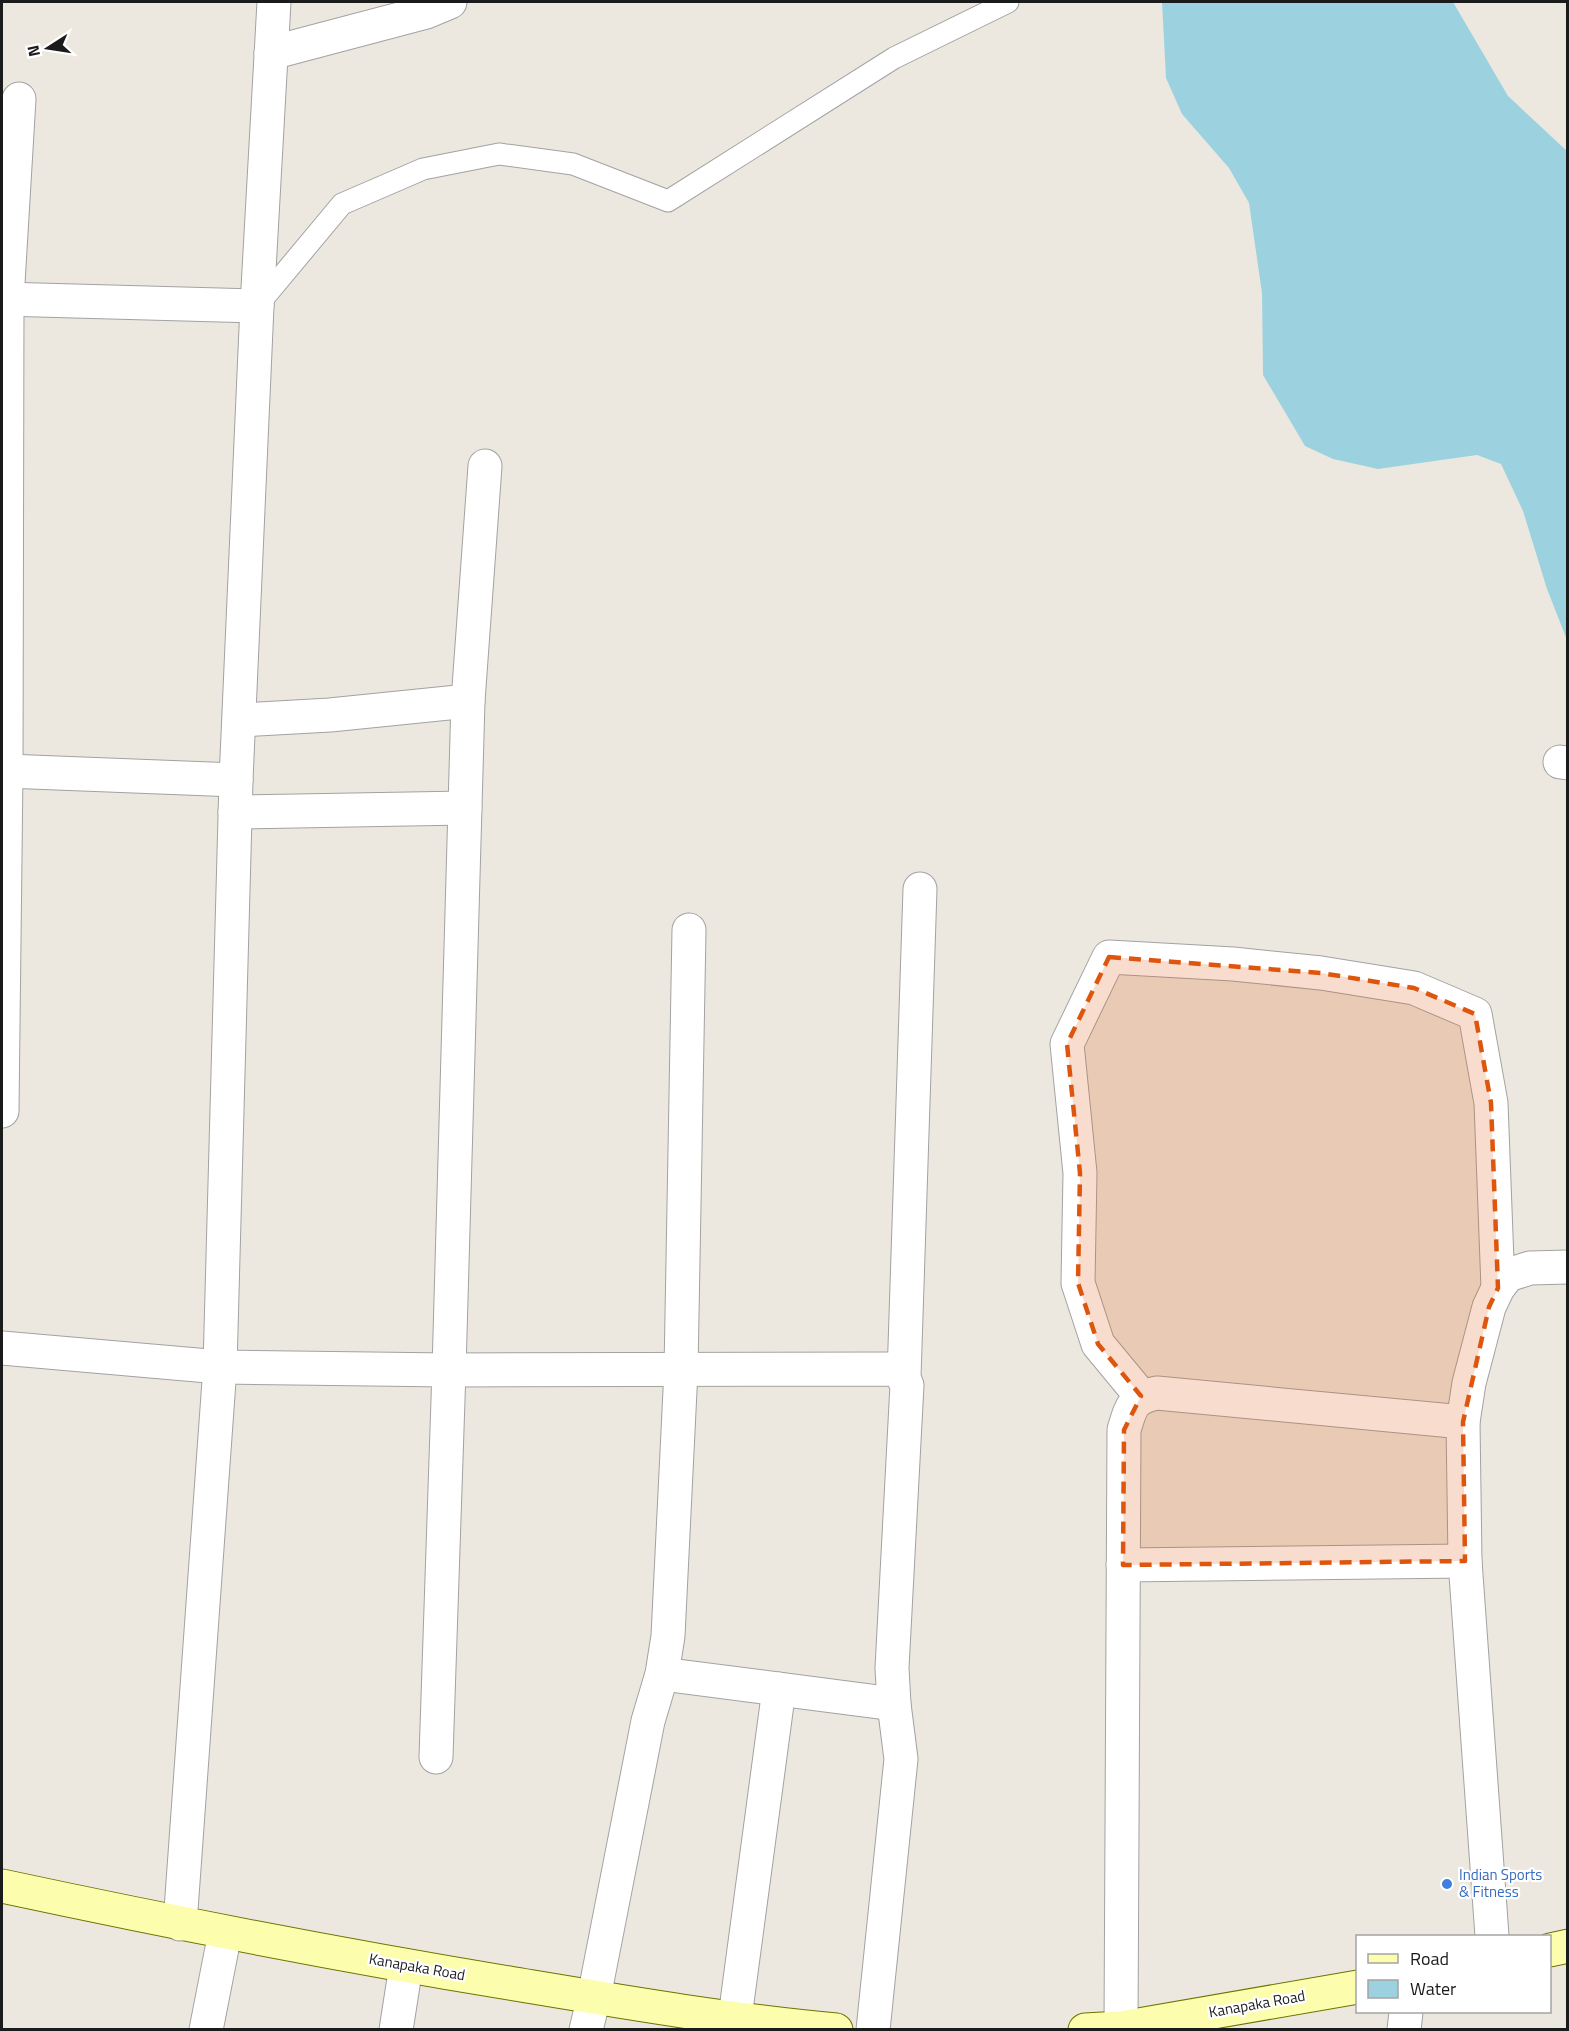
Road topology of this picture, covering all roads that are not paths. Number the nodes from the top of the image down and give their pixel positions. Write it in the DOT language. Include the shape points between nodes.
graph roads {
  1 [pos="274,2"];
  2 [pos="450,2"];
  3 [pos="1008,2"];
  4 [pos="271,53"];
  5 [pos="19,99"];
  6 [pos="4,299"];
  7 [pos="257,306"];
  8 [pos="485,466"];
  9 [pos="468,701"];
  10 [pos="240,720"];
  11 [pos="6,771"];
  12 [pos="236,780"];
  13 [pos="465,808"];
  14 [pos="235,812"];
  15 [pos="920,889"];
  16 [pos="689,930"];
  17 [pos="2,1111"];
  18 [pos="1568,1267"];
  19 [pos="1498,1288"];
  20 [pos="2,1348"];
  21 [pos="220,1367"];
  22 [pos="449,1370"];
  23 [pos="681,1370"];
  24 [pos="904,1377"];
  25 [pos="1141,1396"];
  26 [pos="1463,1422"];
  27 [pos="1465,1561"];
  28 [pos="1123,1565"];
  29 [pos="662,1674"];
  30 [pos="779,1689"];
  31 [pos="894,1704"];
  32 [pos="436,1756"];
  33 [pos="2,1886"];
  34 [pos="180,1924"];
  35 [pos="225,1933"];
  36 [pos="1492,1935"];
  37 [pos="1568,1946"];
  38 [pos="1551,1950"];
  39 [pos="406,1966"];
  40 [pos="1356,1987"];
  41 [pos="594,1997"];
  42 [pos="1406,2013"];
  43 [pos="735,2017"];
  44 [pos="1180,2023"];
  45 [pos="798,2028"];
  46 [pos="1121,2028"];
  47 [pos="206,2030"];
  48 [pos="396,2030"];
  49 [pos="586,2030"];
  50 [pos="837,2030"];
  51 [pos="873,2030"];
  52 [pos="1085,2030"];
  53 [pos="1404,2030"];
  1 -- 4 [label="street"];
  2 -- 4 [label="street" via="426,12"];
  3 -- 7 [label="lane" via="894,58 668,201 573,164 499,154 423,169 342,204"];
  4 -- 7 [label="street"];
  5 -- 6 [label="street"];
  6 -- 7 [label="street"];
  6 -- 11 [label="street"];
  7 -- 10 [label="street"];
  8 -- 9 [label="street"];
  9 -- 10 [label="street"];
  9 -- 13 [label="street"];
  10 -- 12 [label="street"];
  11 -- 12 [label="street"];
  11 -- 17 [label="street"];
  12 -- 14 [label="street"];
  13 -- 14 [label="street"];
  13 -- 22 [label="street"];
  14 -- 21 [label="street"];
  15 -- 24 [label="street"];
  16 -- 23 [label="street"];
  18 -- 19 [label="street" via="1530,1268 1508,1275"];
  19 -- 25 [label="street" via="1491,1103 1475,1014 1414,988 1356,978 1233,964 1109,957 1067,1044 1080,1173 1078,1283 1098,1344"];
  19 -- 26 [label="street" via="1489,1307 1469,1383"];
  20 -- 21 [label="street"];
  21 -- 22 [label="street"];
  21 -- 34 [label="street"];
  22 -- 23 [label="street"];
  22 -- 32 [label="street"];
  23 -- 24 [label="street" via="891,1369"];
  23 -- 29 [label="street" via="668,1636"];
  24 -- 31 [label="street" via="907,1385 892,1668"];
  25 -- 26 [label="street" via="1157,1393"];
  25 -- 28 [label="street" via="1131,1409 1124,1430"];
  26 -- 27 [label="street"];
  27 -- 28 [label="street"];
  27 -- 36 [label="street"];
  28 -- 46 [label="street"];
  29 -- 30 [label="street"];
  29 -- 41 [label="street" via="648,1721"];
  30 -- 31 [label="street"];
  30 -- 43 [label="street"];
  31 -- 51 [label="street" via="901,1759"];
  33 -- 34 [label="street, Kanapaka Road"];
  34 -- 35 [label="street, Kanapaka Road"];
  35 -- 39 [label="street, Kanapaka Road"];
  35 -- 47 [label="street"];
  37 -- 38 [label="street"];
  39 -- 41 [label="street, Kanapaka Road"];
  39 -- 48 [label="street"];
  40 -- 44 [label="street, Kanapaka Road"];
  41 -- 43 [label="street, Kanapaka Road"];
  41 -- 49 [label="street"];
  42 -- 53 [label="street"];
  43 -- 45 [label="street, Kanapaka Road"];
  44 -- 46 [label="street, Kanapaka Road"];
  45 -- 50 [label="street, Kanapaka Road"];
  46 -- 52 [label="street, Kanapaka Road"];
}
